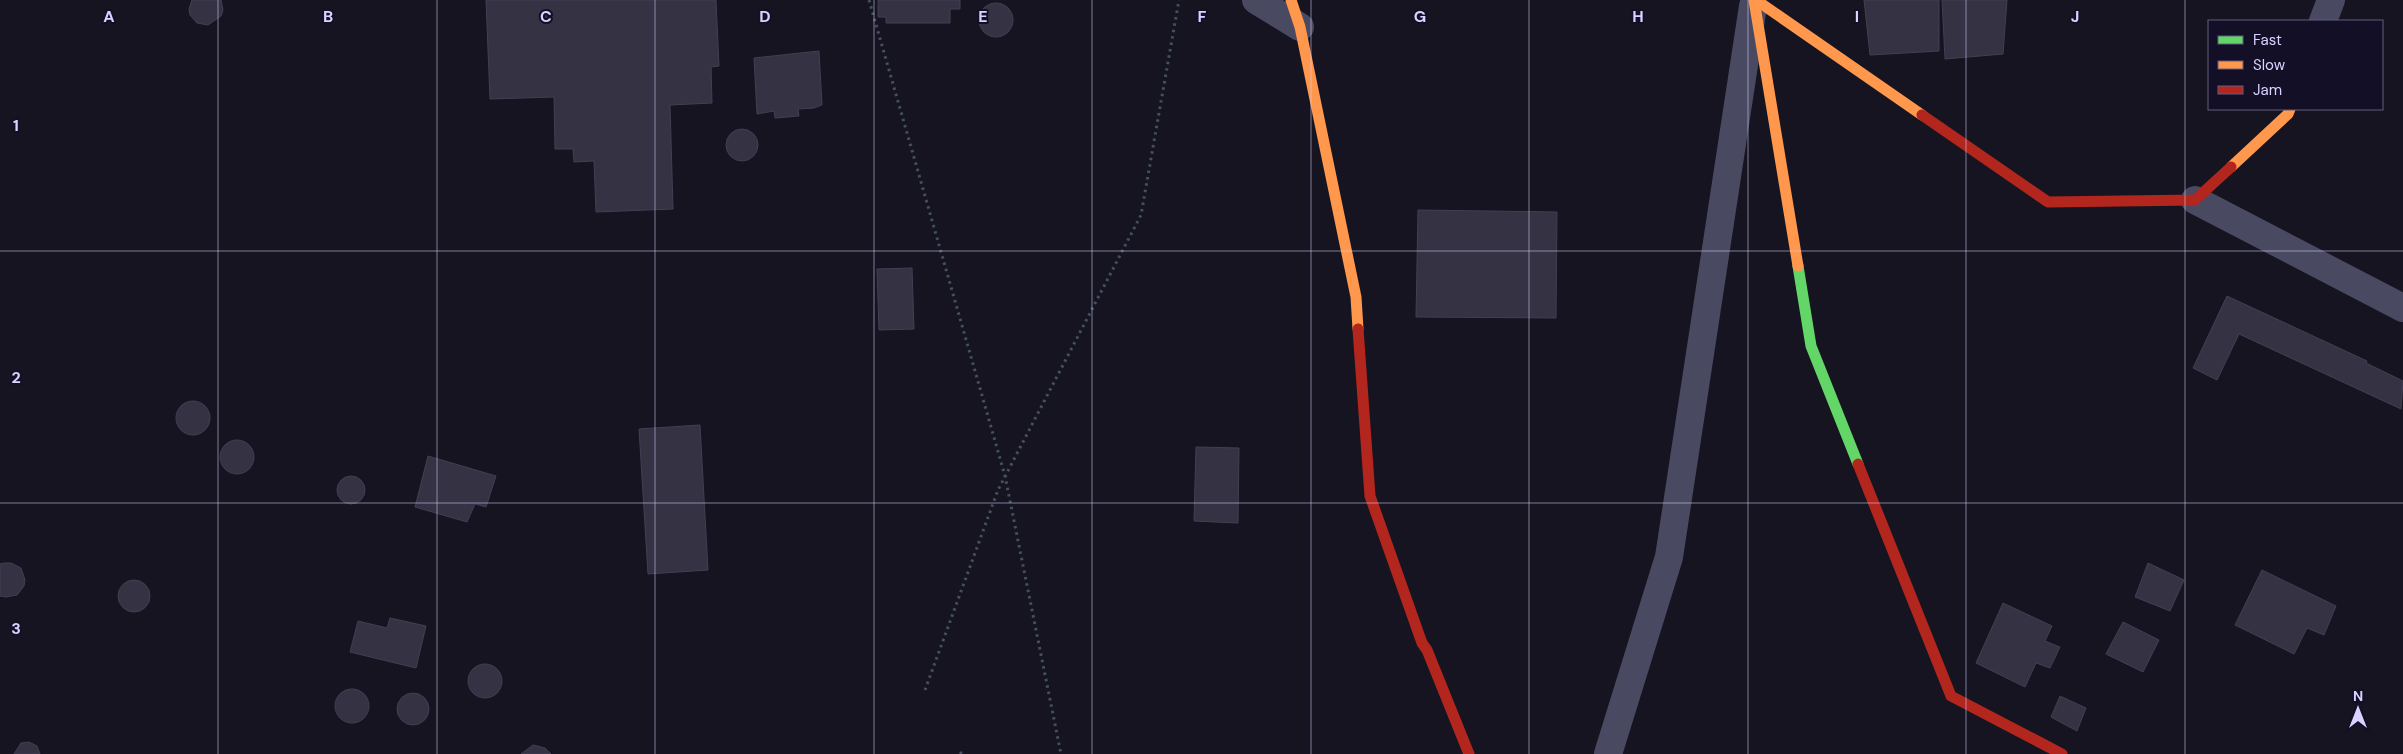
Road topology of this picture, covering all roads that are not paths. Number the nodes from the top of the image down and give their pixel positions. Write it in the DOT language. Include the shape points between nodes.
graph roads {
  1 [pos="1256,0"];
  2 [pos="1291,0"];
  3 [pos="1755,0"];
  4 [pos="2331,0"];
  5 [pos="2323,20"];
  6 [pos="1300,26"];
  7 [pos="2290,110"];
  8 [pos="2195,200"];
  9 [pos="2403,308"];
  10 [pos="1469,754"];
  11 [pos="1608,754"];
  12 [pos="2062,754"];
  1 -- 6 [label="street"];
  2 -- 6 [label="street"];
  3 -- 8 [label="street" via="2048,202"];
  3 -- 11 [label="street" via="1669,557"];
  3 -- 12 [label="street" via="1811,346 1951,696"];
  4 -- 5 [label="street"];
  6 -- 10 [label="street" via="1356,298 1370,496 1422,643"];
  7 -- 8 [label="street"];
  8 -- 9 [label="street"];
}
